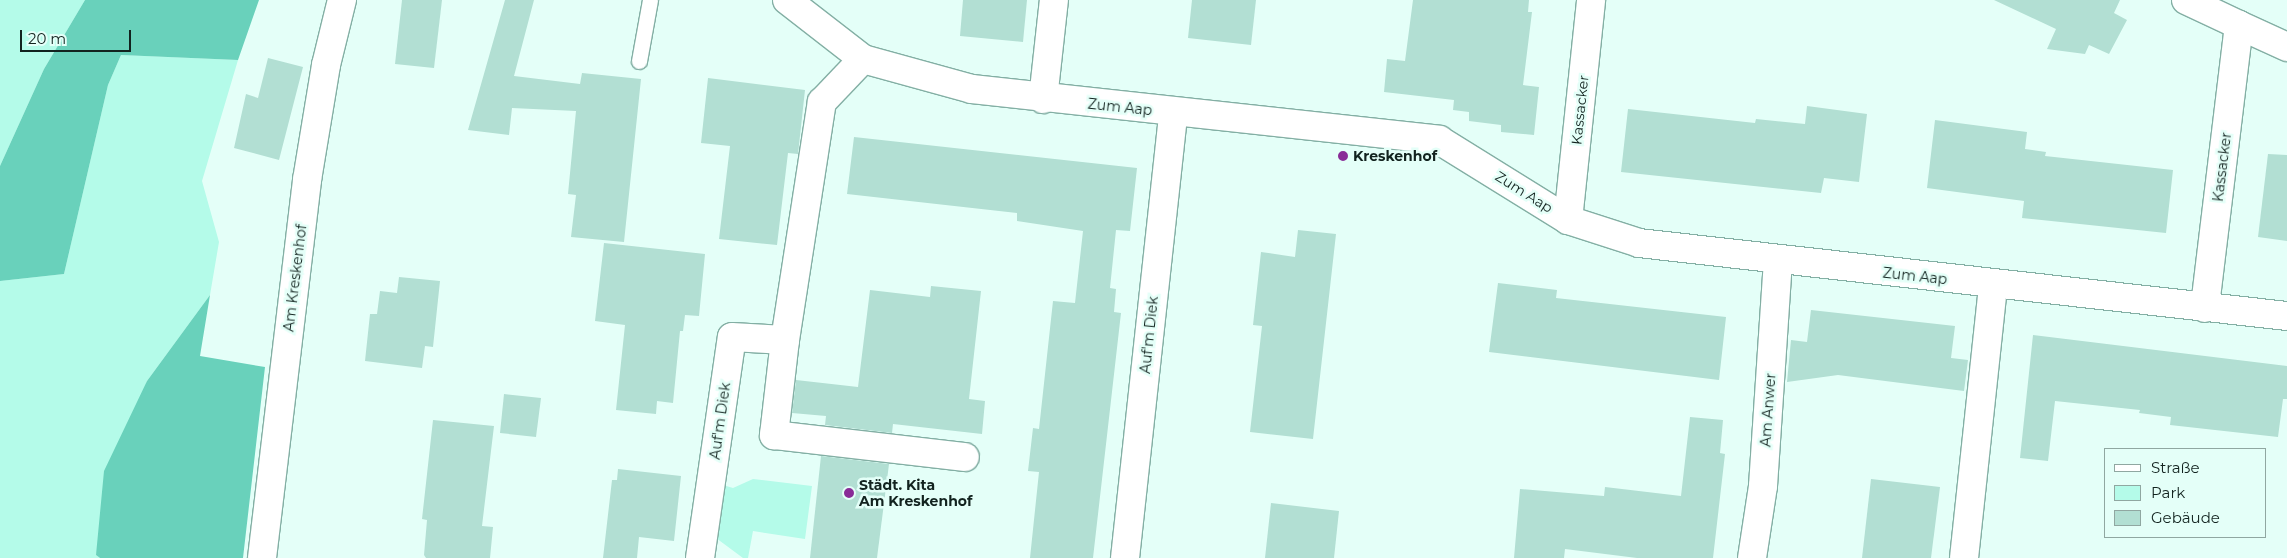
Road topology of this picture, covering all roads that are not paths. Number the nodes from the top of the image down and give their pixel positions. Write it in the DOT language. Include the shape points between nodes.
graph roads {
  1 [pos="342,0"];
  2 [pos="650,0"];
  3 [pos="787,0"];
  4 [pos="1054,0"];
  5 [pos="1592,0"];
  6 [pos="2186,0"];
  7 [pos="2239,25"];
  8 [pos="2287,47"];
  9 [pos="863,59"];
  10 [pos="640,61"];
  11 [pos="1043,99"];
  12 [pos="1173,112"];
  13 [pos="1568,220"];
  14 [pos="1778,261"];
  15 [pos="1993,285"];
  16 [pos="2204,308"];
  17 [pos="2287,316"];
  18 [pos="785,340"];
  19 [pos="965,457"];
  20 [pos="262,558"];
  21 [pos="700,558"];
  22 [pos="1125,558"];
  23 [pos="1752,558"];
  24 [pos="1964,558"];
  1 -- 20 [label="street, Am Kreskenhof" via="326,65 307,180"];
  2 -- 10 [label="lane"];
  3 -- 9 [label="street, Zum Aap"];
  4 -- 11 [label="street"];
  5 -- 13 [label="street, Kassacker"];
  6 -- 7 [label="street"];
  7 -- 8 [label="street"];
  7 -- 16 [label="street, Kassacker"];
  9 -- 11 [label="street, Zum Aap" via="972,90"];
  9 -- 18 [label="street" via="822,102"];
  11 -- 12 [label="street, Zum Aap"];
  12 -- 13 [label="street, Zum Aap" via="1440,140"];
  12 -- 22 [label="street, Auf'm Diek"];
  13 -- 14 [label="street, Zum Aap" via="1639,243"];
  14 -- 15 [label="street, Zum Aap"];
  14 -- 23 [label="street, Am Anwer" via="1763,486"];
  15 -- 16 [label="street, Zum Aap"];
  15 -- 24 [label="street"];
  16 -- 17 [label="street, Zum Aap"];
  18 -- 19 [label="street" via="774,435"];
  18 -- 21 [label="street, Auf'm Diek" via="732,337"];
}
